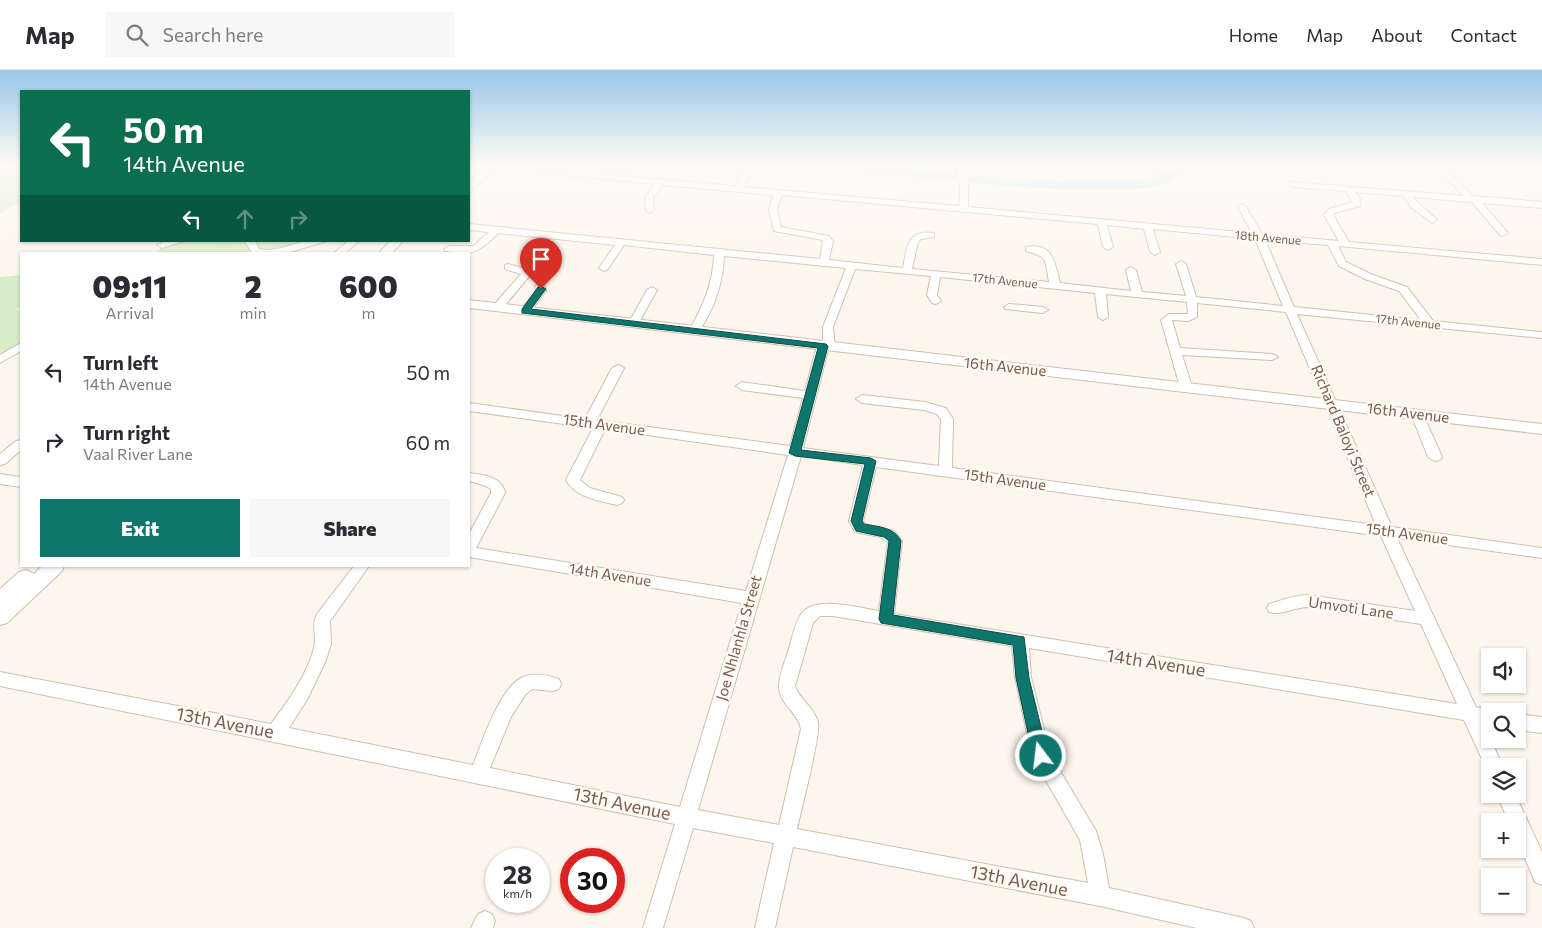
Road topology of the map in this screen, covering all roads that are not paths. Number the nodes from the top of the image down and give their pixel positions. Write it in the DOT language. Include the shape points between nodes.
graph roads {
  1 [pos="650,206"];
  2 [pos="775,206"];
  3 [pos="917,206"];
  4 [pos="963,206"];
  5 [pos="1242,206"];
  6 [pos="1350,206"];
  7 [pos="1415,206"];
  8 [pos="1479,206"];
  9 [pos="650,210"];
  10 [pos="963,210"];
  11 [pos="1432,220"];
  12 [pos="1102,222"];
  13 [pos="470,227"];
  14 [pos="1148,227"];
  15 [pos="496,229"];
  16 [pos="1503,233"];
  17 [pos="931,235"];
  18 [pos="1259,237"];
  19 [pos="250,242"];
  20 [pos="318,242"];
  21 [pos="353,242"];
  22 [pos="396,242"];
  23 [pos="407,242"];
  24 [pos="622,242"];
  25 [pos="163,243"];
  26 [pos="1332,243"];
  27 [pos="1346,244"];
  28 [pos="1108,247"];
  29 [pos="449,249"];
  30 [pos="1029,249"];
  31 [pos="154,252"];
  32 [pos="262,252"];
  33 [pos="273,252"];
  34 [pos="340,252"];
  35 [pos="386,252"];
  36 [pos="396,252"];
  37 [pos="719,252"];
  38 [pos="1155,252"];
  39 [pos="824,262"];
  40 [pos="1542,262"];
  41 [pos="1181,264"];
  42 [pos="852,265"];
  43 [pos="508,267"];
  44 [pos="604,268"];
  45 [pos="1131,270"];
  46 [pos="907,271"];
  47 [pos="936,274"];
  48 [pos="540,286"];
  49 [pos="1055,286"];
  50 [pos="652,290"];
  51 [pos="1100,291"];
  52 [pos="1137,294"];
  53 [pos="1192,300"];
  54 [pos="936,301"];
  55 [pos="1043,302"];
  56 [pos="470,304"];
  57 [pos="1008,306"];
  58 [pos="497,308"];
  59 [pos="1290,310"];
  60 [pos="525,311"];
  61 [pos="1103,317"];
  62 [pos="633,324"];
  63 [pos="1430,324"];
  64 [pos="694,331"];
  65 [pos="1542,335"];
  66 [pos="20,347"];
  67 [pos="826,347"];
  68 [pos="1175,351"];
  69 [pos="1272,357"];
  70 [pos="0,360"];
  71 [pos="618,368"];
  72 [pos="742,386"];
  73 [pos="1186,387"];
  74 [pos="811,395"];
  75 [pos="862,399"];
  76 [pos="1332,405"];
  77 [pos="470,407"];
  78 [pos="1417,414"];
  79 [pos="595,424"];
  80 [pos="1542,429"];
  81 [pos="20,445"];
  82 [pos="795,453"];
  83 [pos="1435,457"];
  84 [pos="0,461"];
  85 [pos="871,461"];
  86 [pos="945,471"];
  87 [pos="470,477"];
  88 [pos="0,479"];
  89 [pos="20,482"];
  90 [pos="617,500"];
  91 [pos="1386,531"];
  92 [pos="470,545"];
  93 [pos="470,552"];
  94 [pos="1542,553"];
  95 [pos="37,567"];
  96 [pos="54,567"];
  97 [pos="361,567"];
  98 [pos="750,598"];
  99 [pos="0,600"];
  100 [pos="1275,608"];
  101 [pos="0,617"];
  102 [pos="886,619"];
  103 [pos="1428,619"];
  104 [pos="1020,641"];
  105 [pos="0,679"];
  106 [pos="553,684"];
  107 [pos="1470,714"];
  108 [pos="1481,716"];
  109 [pos="1526,723"];
  110 [pos="1542,725"];
  111 [pos="275,733"];
  112 [pos="1490,758"];
  113 [pos="478,774"];
  114 [pos="1510,803"];
  115 [pos="686,817"];
  116 [pos="786,835"];
  117 [pos="1542,875"];
  118 [pos="1100,896"];
  119 [pos="652,928"];
  120 [pos="765,928"];
  121 [pos="1244,928"];
  1 -- 9 [label="street"];
  2 -- 39 [label="street" via="777,229 826,238"];
  3 -- 10 [label="street, 18th Avenue"];
  4 -- 10 [label="street"];
  5 -- 18 [label="street, Richard Baloyi Street"];
  6 -- 27 [label="street" via="1328,215"];
  7 -- 11 [label="street"];
  8 -- 16 [label="street"];
  10 -- 12 [label="street, 18th Avenue"];
  12 -- 14 [label="street, 18th Avenue"];
  12 -- 28 [label="street"];
  13 -- 15 [label="street, 17th Avenue"];
  14 -- 18 [label="street, 18th Avenue"];
  14 -- 38 [label="street"];
  15 -- 24 [label="street, 17th Avenue"];
  15 -- 29 [label="street" via="476,250"];
  17 -- 46 [label="street" via="913,241"];
  18 -- 26 [label="street, 18th Avenue"];
  18 -- 59 [label="street, Richard Baloyi Street"];
  19 -- 32 [label="street" via="255,251"];
  20 -- 33 [label="street"];
  21 -- 34 [label="street"];
  22 -- 35 [label="street"];
  23 -- 36 [label="street"];
  24 -- 37 [label="street, 17th Avenue"];
  24 -- 44 [label="street"];
  25 -- 31 [label="street"];
  26 -- 27 [label="street, 18th Avenue"];
  26 -- 63 [label="street" via="1342,264 1369,278 1403,289"];
  27 -- 40 [label="street, 18th Avenue"];
  30 -- 49 [label="street" via="1049,257"];
  37 -- 39 [label="street, 17th Avenue"];
  37 -- 64 [label="street" via="716,289"];
  39 -- 42 [label="street, 17th Avenue"];
  41 -- 53 [label="street"];
  42 -- 46 [label="street, 17th Avenue"];
  42 -- 67 [label="street, Joe Nhlanhla Street" via="828,327"];
  43 -- 58 [label="street" via="523,270 526,274"];
  45 -- 52 [label="street"];
  46 -- 47 [label="street, 17th Avenue"];
  47 -- 54 [label="street" via="932,295"];
  47 -- 55 [label="street, 17th Avenue"];
  48 -- 60 [label="street" via="541,291"];
  49 -- 51 [label="street, 17th Avenue"];
  49 -- 55 [label="street, 17th Avenue"];
  50 -- 62 [label="street"];
  51 -- 52 [label="street, 17th Avenue"];
  51 -- 61 [label="street"];
  52 -- 53 [label="street, 17th Avenue"];
  53 -- 59 [label="street, 17th Avenue"];
  53 -- 68 [label="street" via="1192,317 1167,318"];
  55 -- 57 [label="street"];
  56 -- 58 [label="street, 16th Avenue"];
  58 -- 60 [label="street, 16th Avenue"];
  59 -- 63 [label="street, 17th Avenue"];
  59 -- 76 [label="street, Richard Baloyi Street"];
  60 -- 62 [label="street, 16th Avenue"];
  62 -- 64 [label="street, 16th Avenue"];
  63 -- 65 [label="street, 17th Avenue"];
  64 -- 67 [label="street, 16th Avenue"];
  66 -- 70 [label="street"];
  67 -- 73 [label="street, 16th Avenue"];
  67 -- 74 [label="street, Joe Nhlanhla Street"];
  68 -- 69 [label="street"];
  68 -- 73 [label="street"];
  71 -- 79 [label="street"];
  72 -- 74 [label="street"];
  73 -- 76 [label="street, 16th Avenue"];
  74 -- 82 [label="street, Joe Nhlanhla Street"];
  75 -- 86 [label="street" via="942,411 946,419"];
  76 -- 78 [label="street, 16th Avenue"];
  76 -- 91 [label="street, Richard Baloyi Street"];
  77 -- 79 [label="street, 15th Avenue"];
  78 -- 80 [label="street, 16th Avenue"];
  78 -- 83 [label="street"];
  79 -- 82 [label="street, 15th Avenue"];
  79 -- 90 [label="street" via="572,480 580,488"];
  81 -- 84 [label="street"];
  82 -- 85 [label="street, 15th Avenue"];
  82 -- 98 [label="street, Joe Nhlanhla Street"];
  85 -- 86 [label="street, 15th Avenue"];
  85 -- 102 [label="street" via="856,521 860,528 887,533 895,541"];
  86 -- 91 [label="street, 15th Avenue"];
  87 -- 92 [label="street" via="490,482 497,487 498,493"];
  88 -- 89 [label="street"];
  91 -- 94 [label="street, 15th Avenue"];
  91 -- 103 [label="street, Richard Baloyi Street"];
  93 -- 98 [label="street, 14th Avenue"];
  95 -- 99 [label="street"];
  96 -- 101 [label="street"];
  97 -- 111 [label="street" via="323,618 320,628 324,640 312,674"];
  98 -- 115 [label="street, Joe Nhlanhla Street"];
  100 -- 103 [label="street, Umvoti Lane" via="1308,601"];
  102 -- 104 [label="street, 14th Avenue"];
  102 -- 116 [label="street, 14th Avenue" via="822,609 807,618 787,686 807,715 810,729"];
  103 -- 107 [label="street, Richard Baloyi Street"];
  104 -- 107 [label="street, 14th Avenue"];
  104 -- 118 [label="street" via="1022,678 1039,751 1089,838"];
  105 -- 111 [label="street, 13th Avenue"];
  106 -- 113 [label="street" via="531,682 520,689 508,704"];
  107 -- 108 [label="street, 14th Avenue"];
  107 -- 112 [label="street, Richard Baloyi Street"];
  109 -- 110 [label="street"];
  111 -- 113 [label="street, 13th Avenue"];
  113 -- 115 [label="street, 13th Avenue"];
  114 -- 117 [label="street"];
  115 -- 116 [label="street, 13th Avenue"];
  115 -- 119 [label="street, Joe Nhlanhla Street"];
  116 -- 118 [label="street, 13th Avenue"];
  116 -- 120 [label="street"];
  118 -- 121 [label="street, 13th Avenue"];
}
